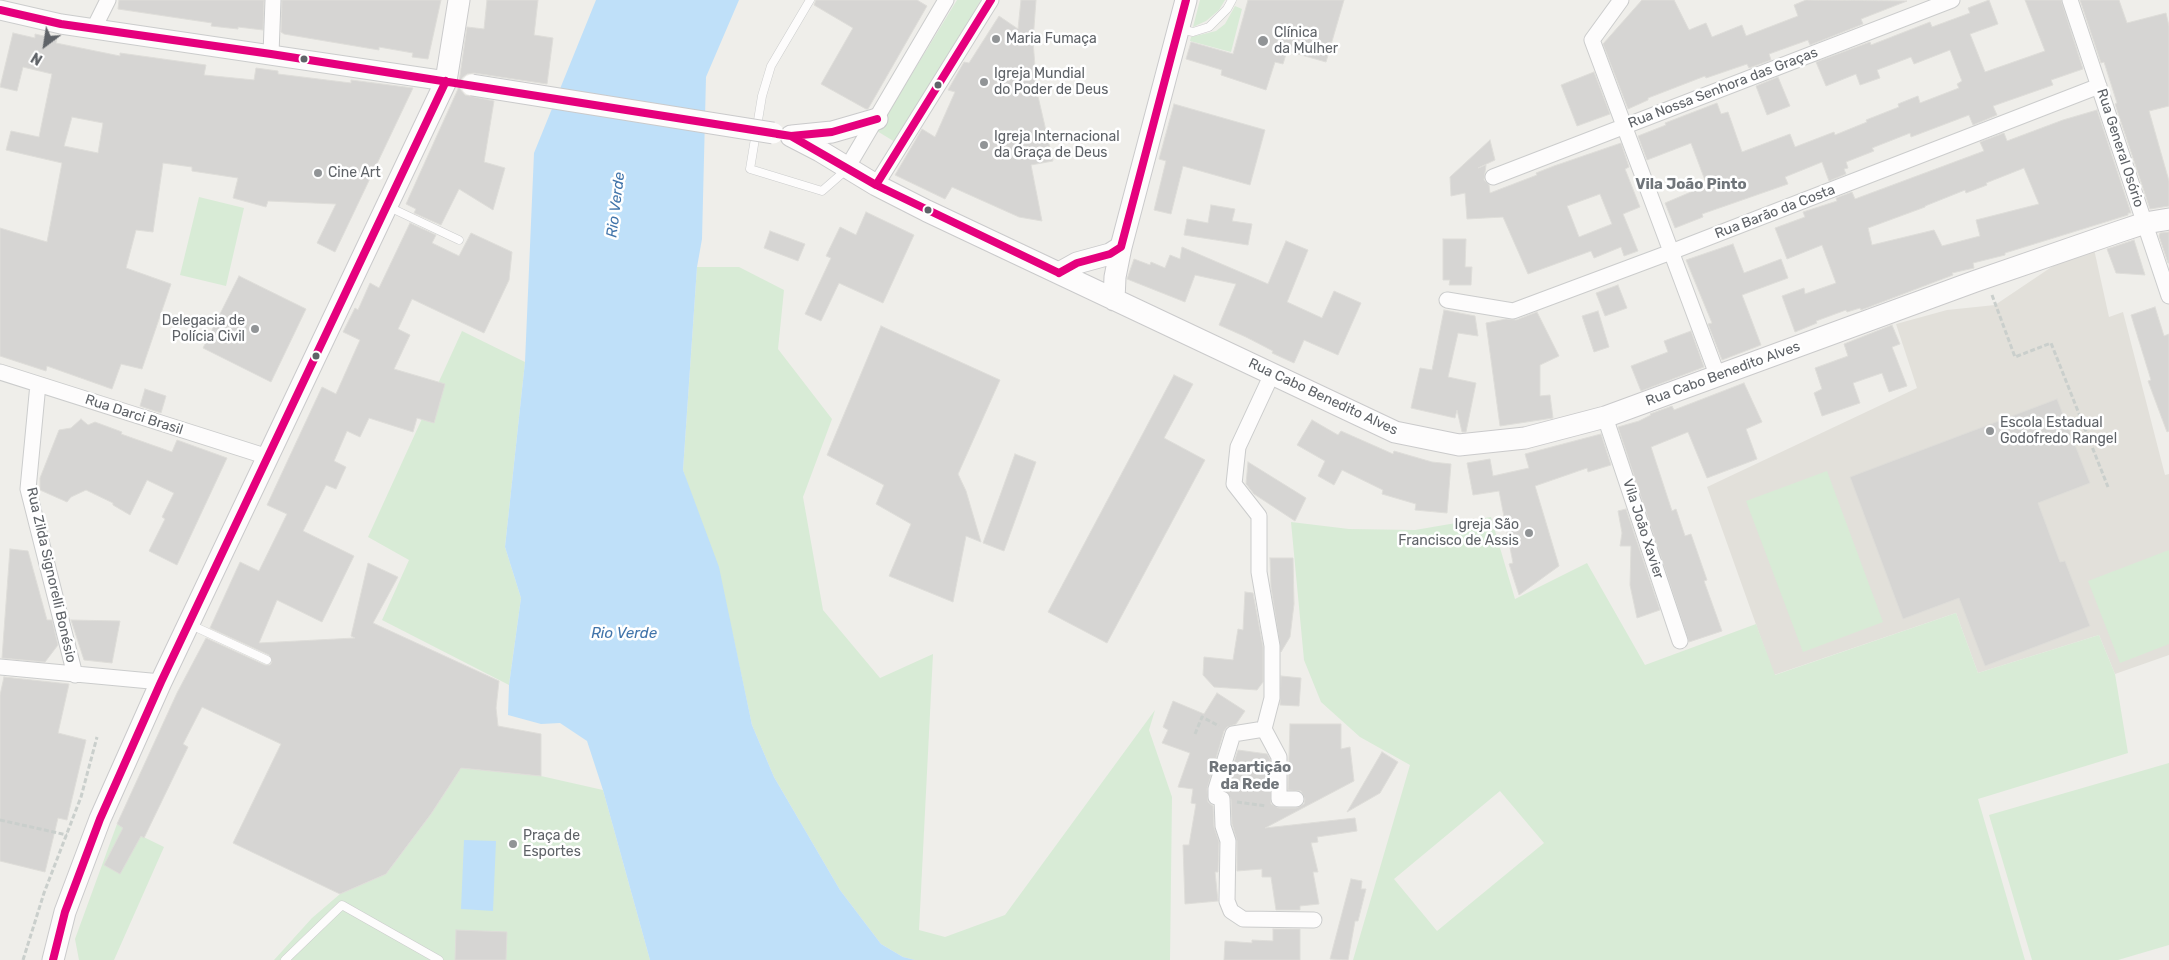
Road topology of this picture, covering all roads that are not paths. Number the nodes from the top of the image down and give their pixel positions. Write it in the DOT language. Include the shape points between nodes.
graph roads {
  1 [pos="108,0"];
  2 [pos="273,0"];
  3 [pos="459,0"];
  4 [pos="810,0"];
  5 [pos="946,0"];
  6 [pos="991,0"];
  7 [pos="1186,0"];
  8 [pos="1232,0"];
  9 [pos="1621,0"];
  10 [pos="1952,0"];
  11 [pos="2070,0"];
  12 [pos="0,10"];
  13 [pos="94,28"];
  14 [pos="1178,29"];
  15 [pos="271,54"];
  16 [pos="446,81"];
  17 [pos="2099,86"];
  18 [pos="877,119"];
  19 [pos="1624,126"];
  20 [pos="782,134"];
  21 [pos="847,168"];
  22 [pos="1493,177"];
  23 [pos="876,185"];
  24 [pos="387,206"];
  25 [pos="2169,219"];
  26 [pos="2145,223"];
  27 [pos="459,240"];
  28 [pos="1121,247"];
  29 [pos="1671,252"];
  30 [pos="1093,259"];
  31 [pos="1058,273"];
  32 [pos="2169,296"];
  33 [pos="1107,297"];
  34 [pos="1447,300"];
  35 [pos="0,372"];
  36 [pos="1272,374"];
  37 [pos="1718,377"];
  38 [pos="44,386"];
  39 [pos="1605,417"];
  40 [pos="268,457"];
  41 [pos="189,624"];
  42 [pos="1680,642"];
  43 [pos="267,660"];
  44 [pos="0,668"];
  45 [pos="75,675"];
  46 [pos="161,682"];
  47 [pos="1264,729"];
  48 [pos="1296,799"];
  49 [pos="1314,920"];
  50 [pos="53,960"];
  51 [pos="286,960"];
  52 [pos="439,960"];
  1 -- 13 [label="street"];
  2 -- 15 [label="street"];
  3 -- 16 [label="main road"];
  4 -- 21 [label="lane" via="772,66 762,96 750,169 822,191"];
  5 -- 18 [label="street"];
  6 -- 23 [label="street"];
  7 -- 14 [label="main road"];
  8 -- 14 [label="lane" via="1210,27 1193,32"];
  9 -- 19 [label="street" via="1592,40"];
  10 -- 19 [label="street, Rua Nossa Senhora das Graças"];
  11 -- 17 [label="street, Rua General Osório"];
  12 -- 13 [label="street"];
  13 -- 15 [label="street"];
  14 -- 28 [label="main road"];
  15 -- 16 [label="street"];
  16 -- 20 [label="main road, bridge"];
  16 -- 24 [label="main road"];
  17 -- 26 [label="street, Rua General Osório"];
  17 -- 29 [label="street, Rua Barão da Costa"];
  18 -- 20 [label="main road" via="832,132"];
  18 -- 21 [label="street"];
  19 -- 22 [label="street, Rua Nossa Senhora das Graças"];
  19 -- 29 [label="street"];
  20 -- 21 [label="main road, Rua Cabo Benedito Alves" via="820,151"];
  21 -- 23 [label="main road, Rua Cabo Benedito Alves"];
  23 -- 31 [label="main road, Rua Cabo Benedito Alves"];
  24 -- 27 [label="lane"];
  24 -- 40 [label="main road"];
  25 -- 26 [label="main road, Rua Cabo Benedito Alves"];
  26 -- 32 [label="street, Rua General Osório"];
  26 -- 37 [label="main road, Rua Cabo Benedito Alves" via="1987,277"];
  28 -- 30 [label="main road"];
  28 -- 33 [label="main road"];
  29 -- 34 [label="street, Rua Barão da Costa" via="1513,311"];
  29 -- 37 [label="street"];
  30 -- 31 [label="main road"];
  30 -- 33 [label="main road"];
  31 -- 33 [label="main road, Rua Cabo Benedito Alves"];
  33 -- 36 [label="main road, Rua Cabo Benedito Alves"];
  35 -- 38 [label="street, Rua Darci Brasil"];
  36 -- 39 [label="main road, Rua Cabo Benedito Alves" via="1395,432 1460,445 1525,438"];
  36 -- 47 [label="street" via="1238,446 1234,484 1259,516 1259,572 1272,646 1272,698"];
  37 -- 39 [label="main road, Rua Cabo Benedito Alves"];
  38 -- 40 [label="street, Rua Darci Brasil"];
  38 -- 45 [label="street, Rua Zilda Signorelli Bonésio" via="28,489"];
  39 -- 42 [label="street, Vila João Xavier"];
  40 -- 41 [label="main road"];
  41 -- 43 [label="lane"];
  41 -- 46 [label="main road"];
  44 -- 45 [label="street"];
  45 -- 46 [label="street"];
  46 -- 50 [label="main road" via="97,828 65,912"];
  47 -- 48 [label="street" via="1279,757 1279,799"];
  47 -- 49 [label="street" via="1233,734 1216,789 1216,797 1222,799 1223,826 1228,840 1227,901 1231,911 1243,919"];
  51 -- 52 [label="lane" via="342,905"];
}
